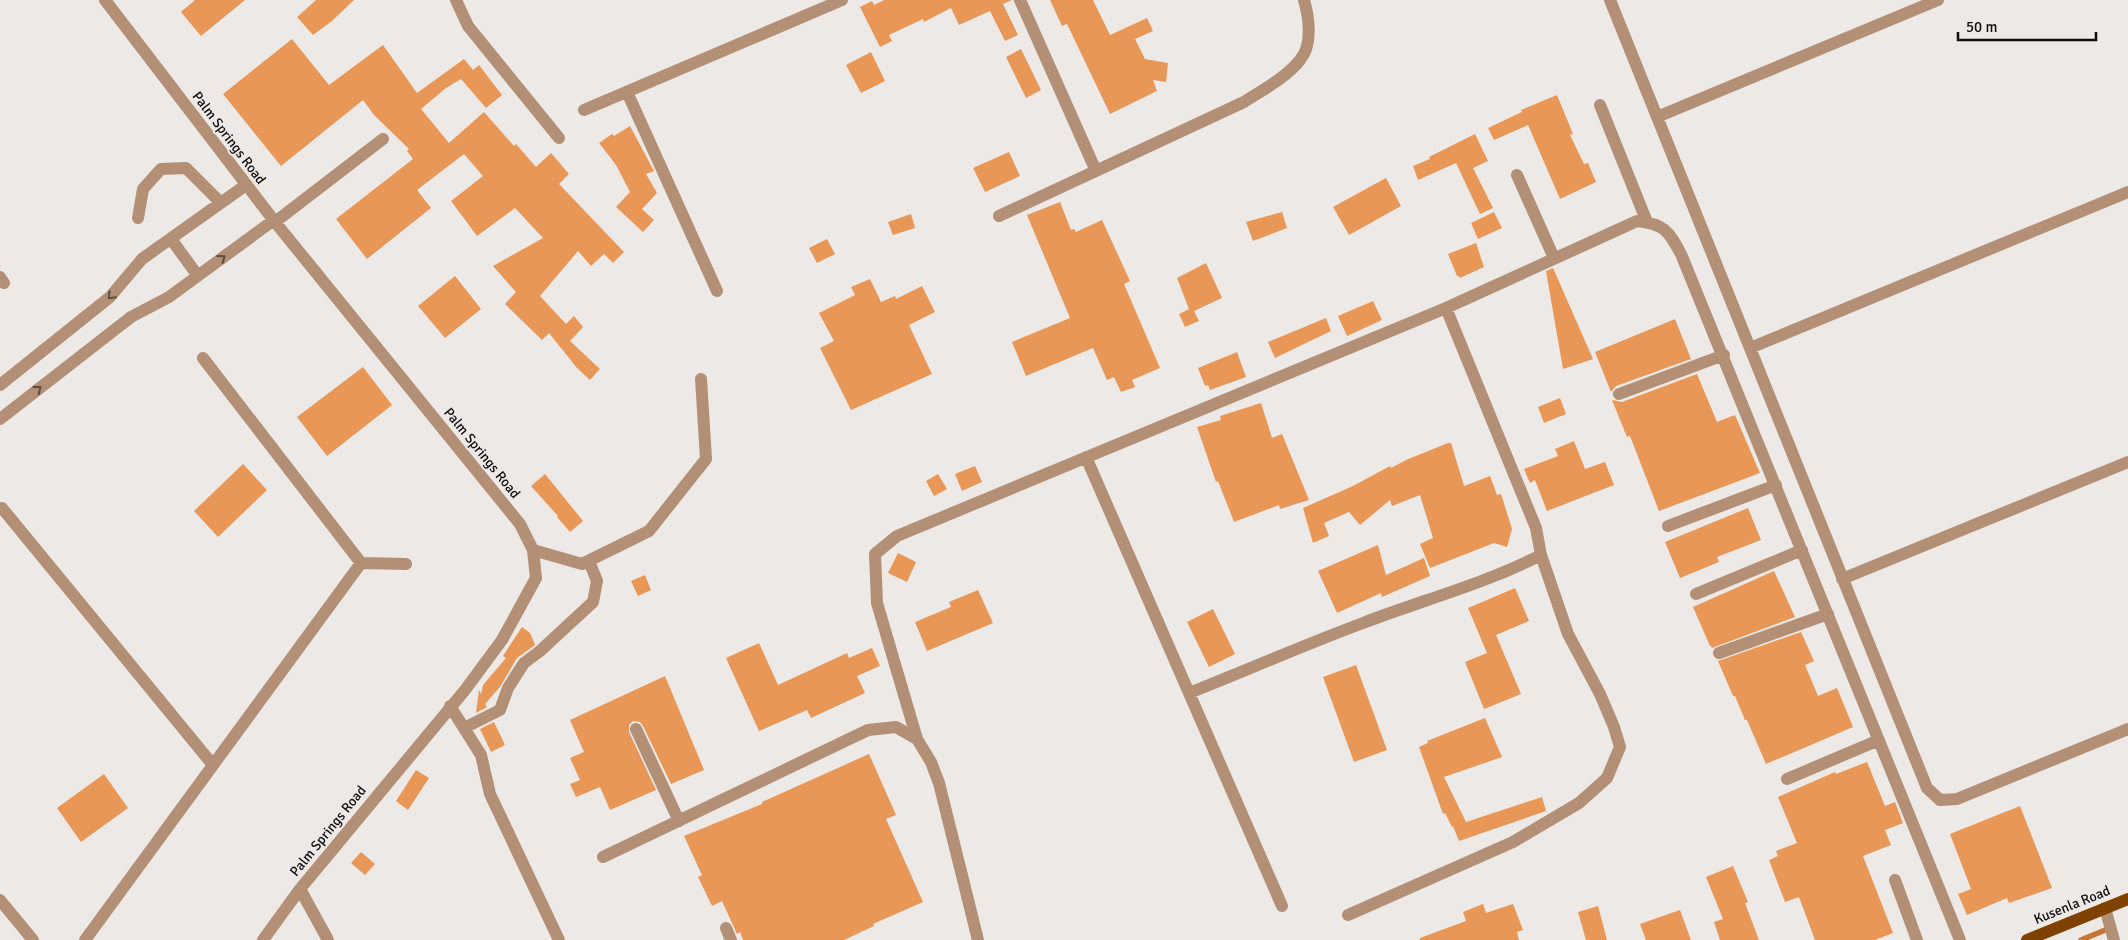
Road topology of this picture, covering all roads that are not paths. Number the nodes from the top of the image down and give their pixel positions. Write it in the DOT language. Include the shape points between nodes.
graph roads {
  1 [pos="106,0"];
  2 [pos="456,0"];
  3 [pos="842,0"];
  4 [pos="1020,0"];
  5 [pos="1304,0"];
  6 [pos="1610,0"];
  7 [pos="1938,0"];
  8 [pos="626,92"];
  9 [pos="1600,105"];
  10 [pos="584,110"];
  11 [pos="1657,117"];
  12 [pos="559,138"];
  13 [pos="383,139"];
  14 [pos="1096,171"];
  15 [pos="1517,175"];
  16 [pos="246,185"];
  17 [pos="2128,192"];
  18 [pos="221,203"];
  19 [pos="999,216"];
  20 [pos="138,218"];
  21 [pos="274,221"];
  22 [pos="1647,222"];
  23 [pos="171,239"];
  24 [pos="1554,258"];
  25 [pos="198,276"];
  26 [pos="717,291"];
  27 [pos="1446,308"];
  28 [pos="1750,348"];
  29 [pos="1724,355"];
  30 [pos="203,358"];
  31 [pos="702,379"];
  32 [pos="0,385"];
  33 [pos="1618,394"];
  34 [pos="0,419"];
  35 [pos="1086,457"];
  36 [pos="2128,462"];
  37 [pos="1776,484"];
  38 [pos="2,508"];
  39 [pos="1668,526"];
  40 [pos="533,550"];
  41 [pos="1802,550"];
  42 [pos="1541,555"];
  43 [pos="589,561"];
  44 [pos="361,563"];
  45 [pos="406,564"];
  46 [pos="1842,579"];
  47 [pos="1696,594"];
  48 [pos="1828,614"];
  49 [pos="1719,653"];
  50 [pos="1189,694"];
  51 [pos="450,706"];
  52 [pos="464,728"];
  53 [pos="636,729"];
  54 [pos="2128,729"];
  55 [pos="917,739"];
  56 [pos="1879,740"];
  57 [pos="213,765"];
  58 [pos="1786,779"];
  59 [pos="679,821"];
  60 [pos="603,857"];
  61 [pos="1895,880"];
  62 [pos="300,889"];
  63 [pos="2128,899"];
  64 [pos="0,900"];
  65 [pos="1282,906"];
  66 [pos="2105,908"];
  67 [pos="1348,915"];
  68 [pos="33,940"];
  69 [pos="85,940"];
  70 [pos="263,940"];
  71 [pos="328,940"];
  72 [pos="559,940"];
  73 [pos="978,940"];
  74 [pos="1917,940"];
  75 [pos="1960,940"];
  76 [pos="2027,940"];
  77 [pos="2114,940"];
  1 -- 16 [label="street, Palm Springs Road"];
  2 -- 12 [label="street" via="468,26"];
  3 -- 8 [label="street"];
  4 -- 14 [label="street"];
  5 -- 14 [label="street" via="1309,38 1301,60 1244,102"];
  6 -- 11 [label="street"];
  7 -- 11 [label="street"];
  8 -- 10 [label="street"];
  8 -- 26 [label="street"];
  9 -- 22 [label="street"];
  11 -- 28 [label="street"];
  13 -- 21 [label="street"];
  14 -- 19 [label="street"];
  15 -- 24 [label="street"];
  16 -- 18 [label="street"];
  16 -- 21 [label="street, Palm Springs Road"];
  17 -- 28 [label="street"];
  18 -- 20 [label="street" via="186,168 161,169 143,189"];
  18 -- 23 [label="street"];
  25 -- 21 [label="street, one-way"];
  21 -- 40 [label="street, Palm Springs Road" via="520,524"];
  22 -- 24 [label="street" via="1637,221"];
  22 -- 29 [label="street" via="1656,223 1671,235"];
  23 -- 25 [label="street"];
  23 -- 32 [label="street, one-way" via="142,258 110,297"];
  24 -- 27 [label="street"];
  34 -- 25 [label="street, one-way" via="130,317 169,297"];
  27 -- 35 [label="street"];
  27 -- 42 [label="street" via="1536,528"];
  28 -- 46 [label="street"];
  29 -- 33 [label="street"];
  29 -- 37 [label="street"];
  30 -- 44 [label="street"];
  31 -- 43 [label="street" via="706,459 649,531"];
  35 -- 50 [label="street"];
  35 -- 55 [label="street" via="897,536 875,554 877,603"];
  36 -- 46 [label="street"];
  37 -- 39 [label="street"];
  37 -- 41 [label="street"];
  38 -- 57 [label="street"];
  40 -- 43 [label="street" via="582,564"];
  40 -- 51 [label="street, Palm Springs Road" via="536,578 502,640"];
  41 -- 47 [label="street"];
  41 -- 48 [label="street"];
  42 -- 50 [label="street" via="1445,596 1364,623"];
  42 -- 67 [label="street" via="1568,634 1600,694 1620,747 1607,778 1579,803 1513,842"];
  43 -- 52 [label="street" via="597,581 593,602 524,663 508,688 500,710"];
  44 -- 45 [label="street"];
  44 -- 57 [label="street"];
  46 -- 54 [label="street" via="1926,788 1940,800 1957,799"];
  48 -- 49 [label="street"];
  48 -- 56 [label="street"];
  50 -- 65 [label="street"];
  51 -- 52 [label="street"];
  51 -- 62 [label="street, Palm Springs Road"];
  52 -- 72 [label="street" via="481,755 490,794"];
  53 -- 59 [label="street"];
  55 -- 59 [label="street" via="896,727 868,730"];
  55 -- 73 [label="street" via="939,784"];
  56 -- 58 [label="street"];
  56 -- 75 [label="street"];
  57 -- 69 [label="street"];
  59 -- 60 [label="street"];
  61 -- 74 [label="street"];
  62 -- 70 [label="street, Palm Springs Road"];
  62 -- 71 [label="street"];
  63 -- 66 [label="main road, Kusenla Road"];
  64 -- 68 [label="street"];
  66 -- 76 [label="main road, Kusenla Road"];
  66 -- 77 [label="street"];
}
